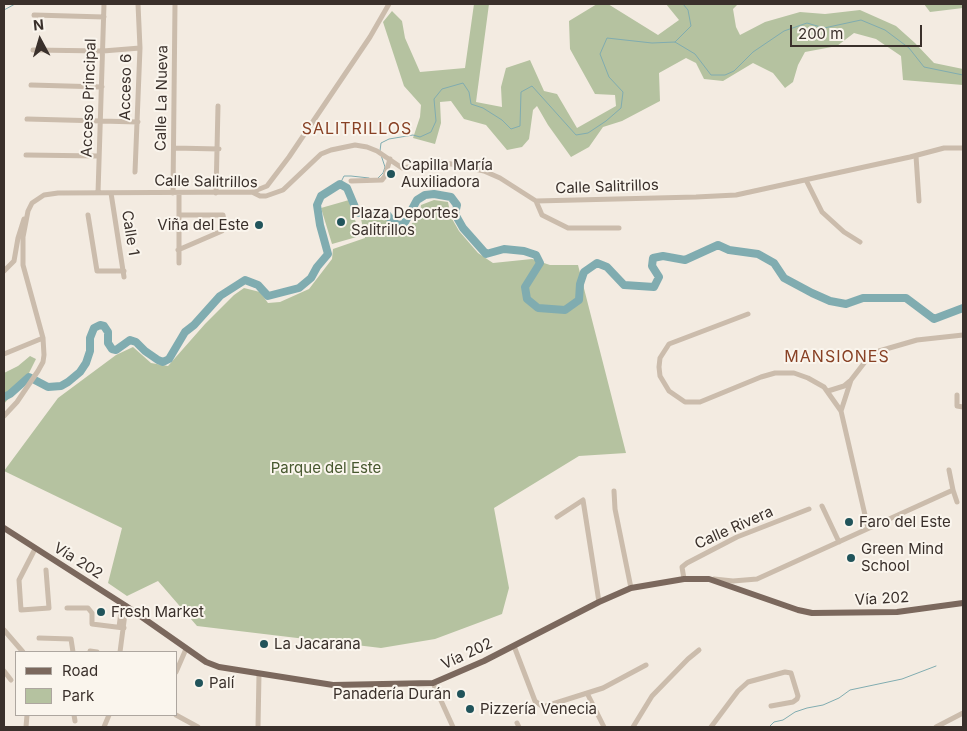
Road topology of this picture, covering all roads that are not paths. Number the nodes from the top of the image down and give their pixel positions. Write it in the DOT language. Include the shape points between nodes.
graph roads {
  1 [pos="104,4"];
  2 [pos="138,4"];
  3 [pos="175,4"];
  4 [pos="389,4"];
  5 [pos="34,15"];
  6 [pos="104,17"];
  7 [pos="140,48"];
  8 [pos="33,50"];
  9 [pos="103,52"];
  10 [pos="31,85"];
  11 [pos="102,87"];
  12 [pos="218,106"];
  13 [pos="27,119"];
  14 [pos="101,120"];
  15 [pos="138,122"];
  16 [pos="174,148"];
  17 [pos="963,148"];
  18 [pos="218,149"];
  19 [pos="26,155"];
  20 [pos="99,156"];
  21 [pos="916,156"];
  22 [pos="388,157"];
  23 [pos="135,172"];
  24 [pos="806,180"];
  25 [pos="351,181"];
  26 [pos="252,192"];
  27 [pos="98,193"];
  28 [pos="111,193"];
  29 [pos="176,193"];
  30 [pos="216,193"];
  31 [pos="919,201"];
  32 [pos="536,202"];
  33 [pos="28,211"];
  34 [pos="88,215"];
  35 [pos="179,215"];
  36 [pos="619,228"];
  37 [pos="860,242"];
  38 [pos="178,250"];
  39 [pos="179,263"];
  40 [pos="4,271"];
  41 [pos="748,314"];
  42 [pos="963,335"];
  43 [pos="43,338"];
  44 [pos="4,354"];
  45 [pos="851,380"];
  46 [pos="828,391"];
  47 [pos="957,395"];
  48 [pos="963,406"];
  49 [pos="841,410"];
  50 [pos="4,416"];
  51 [pos="949,470"];
  52 [pos="953,490"];
  53 [pos="614,491"];
  54 [pos="956,502"];
  55 [pos="822,506"];
  56 [pos="809,509"];
  57 [pos="557,517"];
  58 [pos="4,528"];
  59 [pos="868,528"];
  60 [pos="839,542"];
  61 [pos="35,549"];
  62 [pos="46,570"];
  63 [pos="684,579"];
  64 [pos="709,579"];
  65 [pos="631,588"];
  66 [pos="598,602"];
  67 [pos="963,603"];
  68 [pos="124,605"];
  69 [pos="67,608"];
  70 [pos="121,628"];
  71 [pos="4,629"];
  72 [pos="39,638"];
  73 [pos="514,646"];
  74 [pos="186,649"];
  75 [pos="699,650"];
  76 [pos="22,651"];
  77 [pos="73,651"];
  78 [pos="120,651"];
  79 [pos="646,665"];
  80 [pos="178,667"];
  81 [pos="4,671"];
  82 [pos="259,674"];
  83 [pos="11,680"];
  84 [pos="433,683"];
  85 [pos="587,693"];
  86 [pos="771,706"];
  87 [pos="963,713"];
  88 [pos="74,716"];
  89 [pos="178,716"];
  90 [pos="75,721"];
  91 [pos="198,727"];
  92 [pos="258,727"];
  93 [pos="454,727"];
  94 [pos="604,727"];
  95 [pos="633,727"];
  96 [pos="711,727"];
  97 [pos="936,727"];
  1 -- 6 [label="street, Acceso Principal"];
  2 -- 7 [label="street, Acceso 6"];
  3 -- 16 [label="street, Calle La Nueva"];
  4 -- 26 [label="street" via="289,157 267,186"];
  5 -- 6 [label="street"];
  6 -- 9 [label="street, Acceso Principal"];
  7 -- 9 [label="street"];
  7 -- 15 [label="street, Acceso 6"];
  8 -- 9 [label="street"];
  9 -- 11 [label="street, Acceso Principal"];
  10 -- 11 [label="street"];
  11 -- 14 [label="street, Acceso Principal"];
  12 -- 18 [label="street"];
  13 -- 14 [label="street"];
  14 -- 15 [label="street"];
  14 -- 20 [label="street, Acceso Principal"];
  15 -- 23 [label="street, Acceso 6"];
  16 -- 18 [label="street"];
  16 -- 29 [label="street, Calle La Nueva"];
  17 -- 21 [label="street, Calle Salitrillos" via="944,148"];
  18 -- 30 [label="street"];
  19 -- 20 [label="street"];
  20 -- 27 [label="street, Acceso Principal"];
  21 -- 24 [label="street, Calle Salitrillos"];
  21 -- 31 [label="street"];
  22 -- 25 [label="street" via="382,180"];
  22 -- 26 [label="street, Calle Salitrillos" via="356,145 331,150 321,154 283,190 260,196"];
  22 -- 32 [label="street, Calle Salitrillos" via="402,168 442,162 484,171"];
  24 -- 32 [label="street, Calle Salitrillos" via="736,195"];
  24 -- 37 [label="street" via="822,212"];
  26 -- 30 [label="street, Calle Salitrillos"];
  27 -- 28 [label="street, Calle Salitrillos"];
  27 -- 33 [label="street, Calle Salitrillos" via="44,195 32,203"];
  28 -- 29 [label="street, Calle Salitrillos"];
  28 -- 34 [label="street, Calle 1" via="124,274 97,271"];
  29 -- 30 [label="street, Calle Salitrillos"];
  29 -- 35 [label="street, Calle La Nueva"];
  32 -- 36 [label="street" via="542,215 568,228"];
  33 -- 40 [label="street" via="14,261"];
  33 -- 43 [label="street" via="23,237 23,265"];
  35 -- 38 [label="street, Calle La Nueva"];
  35 -- 38 [label="street" via="223,216 225,227"];
  38 -- 39 [label="street, Calle La Nueva"];
  41 -- 46 [label="street" via="670,344 660,358 659,367 660,376 669,391 685,402 700,402 775,373 808,378"];
  42 -- 45 [label="street" via="917,340 879,352 868,358"];
  43 -- 44 [label="street"];
  43 -- 50 [label="street" via="43,362"];
  45 -- 46 [label="street"];
  45 -- 49 [label="street"];
  46 -- 49 [label="street"];
  47 -- 48 [label="street" via="957,406"];
  49 -- 59 [label="street"];
  51 -- 52 [label="street"];
  52 -- 54 [label="street"];
  52 -- 59 [label="street"];
  53 -- 65 [label="street" via="616,518"];
  55 -- 60 [label="street"];
  56 -- 63 [label="street, Calle Rivera" via="737,538 687,563 682,567"];
  57 -- 66 [label="street" via="583,500"];
  58 -- 61 [label="main road, Vía 202"];
  59 -- 60 [label="street"];
  60 -- 64 [label="street" via="758,578"];
  61 -- 62 [label="street" via="19,580 21,610 49,608"];
  61 -- 68 [label="main road, Vía 202"];
  63 -- 64 [label="main road, Vía 202"];
  63 -- 65 [label="main road, Vía 202"];
  64 -- 67 [label="main road, Vía 202" via="812,613 897,612"];
  65 -- 66 [label="main road, Vía 202"];
  66 -- 73 [label="main road, Vía 202"];
  68 -- 70 [label="street"];
  68 -- 74 [label="main road, Vía 202"];
  69 -- 70 [label="street" via="88,608 92,613 92,624"];
  70 -- 78 [label="street"];
  71 -- 76 [label="street"];
  72 -- 77 [label="street" via="71,639"];
  73 -- 84 [label="main road, Vía 202"];
  73 -- 85 [label="street" via="539,705 543,707"];
  74 -- 80 [label="street"];
  74 -- 82 [label="main road, Vía 202" via="219,667"];
  75 -- 95 [label="street" via="652,696"];
  79 -- 85 [label="street"];
  81 -- 83 [label="street"];
  82 -- 84 [label="main road, Vía 202" via="333,685"];
  82 -- 92 [label="street"];
  84 -- 93 [label="street"];
  85 -- 94 [label="street"];
  86 -- 96 [label="street" via="797,699 791,673 748,682"];
  87 -- 97 [label="street"];
  88 -- 90 [label="street"];
  89 -- 91 [label="street"];
}
